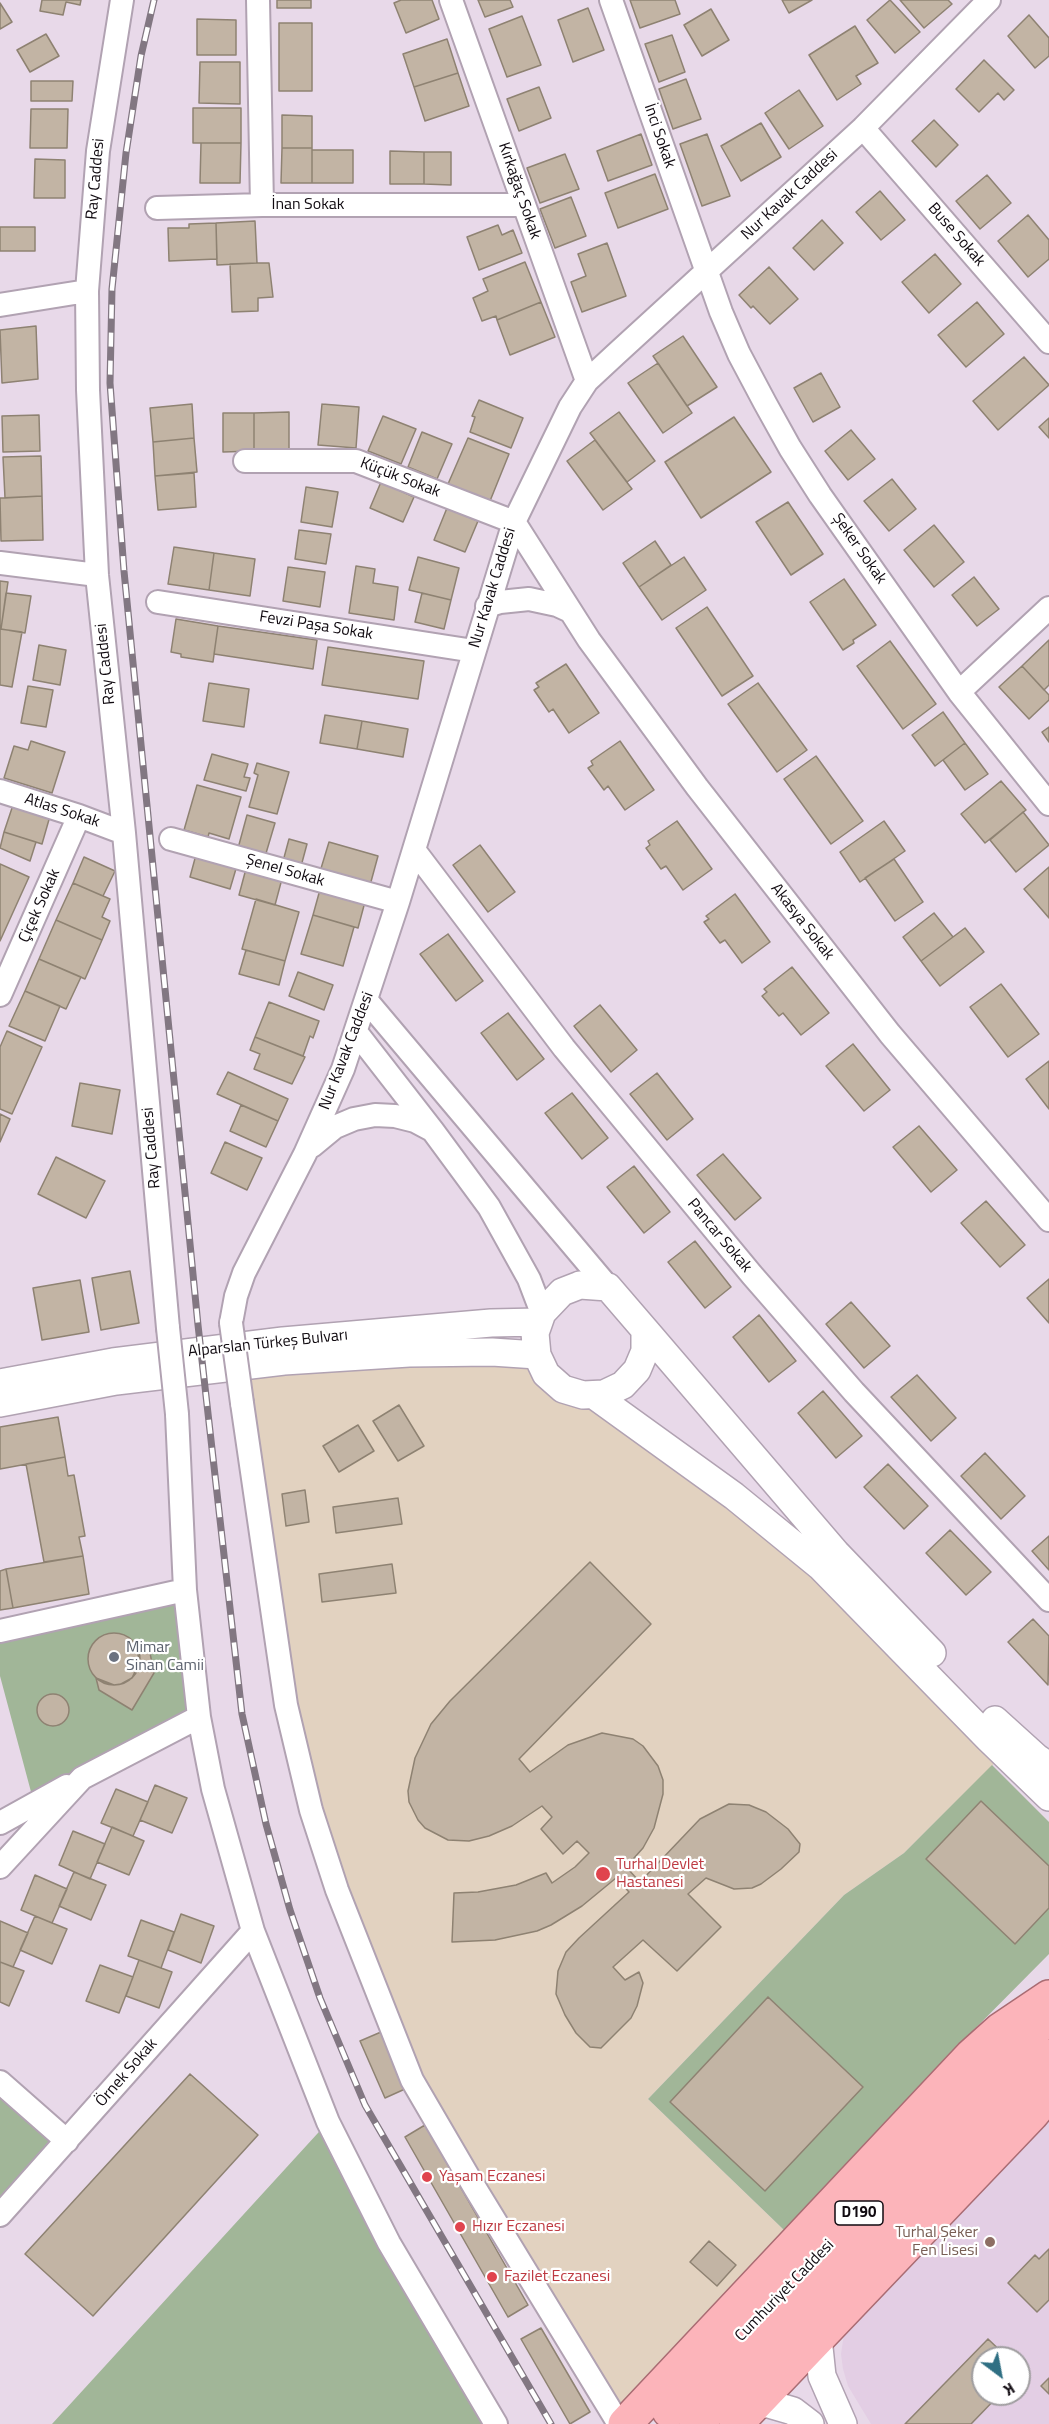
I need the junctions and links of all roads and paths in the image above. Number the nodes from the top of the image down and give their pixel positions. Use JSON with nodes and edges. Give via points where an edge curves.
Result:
{"nodes":[{"id":1,"x":122,"y":0,"type":"edge"},
{"id":2,"x":258,"y":0,"type":"edge"},
{"id":3,"x":451,"y":0,"type":"edge"},
{"id":4,"x":611,"y":0,"type":"edge"},
{"id":5,"x":989,"y":0,"type":"edge"},
{"id":6,"x":862,"y":128,"type":"junction"},
{"id":7,"x":261,"y":205,"type":"junction"},
{"id":8,"x":524,"y":205,"type":"junction"},
{"id":9,"x":157,"y":208,"type":"dead end"},
{"id":10,"x":707,"y":271,"type":"junction"},
{"id":11,"x":87,"y":291,"type":"junction"},
{"id":12,"x":0,"y":305,"type":"edge"},
{"id":13,"x":1049,"y":342,"type":"edge"},
{"id":14,"x":587,"y":381,"type":"junction"},
{"id":15,"x":245,"y":461,"type":"dead end"},
{"id":16,"x":514,"y":522,"type":"junction"},
{"id":17,"x":0,"y":563,"type":"edge"},
{"id":18,"x":97,"y":575,"type":"junction"},
{"id":19,"x":158,"y":602,"type":"dead end"},
{"id":20,"x":487,"y":606,"type":"junction"},
{"id":21,"x":1049,"y":608,"type":"edge"},
{"id":22,"x":570,"y":611,"type":"junction"},
{"id":23,"x":474,"y":651,"type":"junction"},
{"id":24,"x":959,"y":692,"type":"junction"},
{"id":25,"x":0,"y":791,"type":"edge"},
{"id":26,"x":1049,"y":804,"type":"edge"},
{"id":27,"x":79,"y":816,"type":"junction"},
{"id":28,"x":124,"y":833,"type":"junction"},
{"id":29,"x":171,"y":839,"type":"dead end"},
{"id":30,"x":414,"y":850,"type":"junction"},
{"id":31,"x":398,"y":903,"type":"junction"},
{"id":32,"x":7,"y":962,"type":"edge"},
{"id":33,"x":0,"y":995,"type":"edge"},
{"id":34,"x":367,"y":1001,"type":"junction"},
{"id":35,"x":356,"y":1032,"type":"junction"},
{"id":36,"x":434,"y":1131,"type":"junction"},
{"id":37,"x":305,"y":1154,"type":"junction"},
{"id":38,"x":1049,"y":1220,"type":"edge"},
{"id":39,"x":609,"y":1287,"type":"junction"},
{"id":40,"x":540,"y":1317,"type":"junction"},
{"id":41,"x":645,"y":1330,"type":"junction"},
{"id":42,"x":537,"y":1355,"type":"junction"},
{"id":43,"x":236,"y":1367,"type":"junction"},
{"id":44,"x":0,"y":1383,"type":"edge"},
{"id":45,"x":594,"y":1395,"type":"junction"},
{"id":46,"x":0,"y":1403,"type":"edge"},
{"id":47,"x":185,"y":1590,"type":"junction"},
{"id":48,"x":1049,"y":1600,"type":"edge"},
{"id":49,"x":0,"y":1630,"type":"edge"},
{"id":50,"x":199,"y":1718,"type":"junction"},
{"id":51,"x":1049,"y":1766,"type":"edge"},
{"id":52,"x":82,"y":1778,"type":"junction"},
{"id":53,"x":1049,"y":1797,"type":"edge"},
{"id":54,"x":0,"y":1823,"type":"edge"},
{"id":55,"x":0,"y":1867,"type":"edge"},
{"id":56,"x":253,"y":1931,"type":"junction"},
{"id":57,"x":1049,"y":1997,"type":"edge"},
{"id":58,"x":1049,"y":2015,"type":"edge"},
{"id":59,"x":1049,"y":2056,"type":"edge"},
{"id":60,"x":0,"y":2082,"type":"edge"},
{"id":61,"x":1049,"y":2094,"type":"edge"},
{"id":62,"x":67,"y":2141,"type":"junction"},
{"id":63,"x":0,"y":2215,"type":"edge"},
{"id":64,"x":818,"y":2338,"type":"junction"},
{"id":65,"x":746,"y":2414,"type":"edge"},
{"id":66,"x":683,"y":2418,"type":"edge"},
{"id":67,"x":496,"y":2424,"type":"edge"},
{"id":68,"x":619,"y":2424,"type":"edge"},
{"id":69,"x":625,"y":2424,"type":"edge"},
{"id":70,"x":810,"y":2424,"type":"edge"},
{"id":71,"x":843,"y":2424,"type":"edge"}],
"edges":[{"from":1,"to":11,"type":"street","name":"Ray Caddesi","via":[[98,151]]},
{"from":2,"to":7,"type":"street","name":"İnan Sokak"},
{"from":3,"to":8,"type":"street","name":"Kırkağaç Sokak"},
{"from":4,"to":10,"type":"street","name":"İnci Sokak"},
{"from":5,"to":6,"type":"street","name":"Nur Kavak Caddesi"},
{"from":6,"to":10,"type":"street","name":"Nur Kavak Caddesi"},
{"from":6,"to":13,"type":"street","name":"Buse Sokak"},
{"from":7,"to":8,"type":"street","name":"İnan Sokak"},
{"from":7,"to":9,"type":"street"},
{"from":8,"to":14,"type":"street","name":"Kırkağaç Sokak"},
{"from":10,"to":14,"type":"street","name":"Nur Kavak Caddesi"},
{"from":10,"to":24,"type":"street","name":"Şeker Sokak","via":[[739,354],[790,448]]},
{"from":11,"to":12,"type":"street"},
{"from":11,"to":18,"type":"street","name":"Ray Caddesi"},
{"from":14,"to":16,"type":"street","name":"Nur Kavak Caddesi","via":[[570,407]]},
{"from":15,"to":16,"type":"street","name":"Küçük Sokak","via":[[356,461]]},
{"from":16,"to":20,"type":"street","name":"Nur Kavak Caddesi"},
{"from":16,"to":22,"type":"street","name":"Akasya Sokak"},
{"from":17,"to":18,"type":"street"},
{"from":18,"to":28,"type":"street","name":"Ray Caddesi"},
{"from":19,"to":23,"type":"street","name":"Fevzi Paşa Sokak"},
{"from":20,"to":22,"type":"street","via":[[529,599],[557,604]]},
{"from":20,"to":23,"type":"street","name":"Nur Kavak Caddesi"},
{"from":21,"to":24,"type":"street"},
{"from":22,"to":38,"type":"street","name":"Akasya Sokak","via":[[697,786],[869,1007]]},
{"from":23,"to":30,"type":"street","name":"Nur Kavak Caddesi"},
{"from":24,"to":26,"type":"street","name":"Şeker Sokak"},
{"from":25,"to":27,"type":"street","name":"Atlas Sokak"},
{"from":27,"to":28,"type":"street","name":"Atlas Sokak"},
{"from":27,"to":32,"type":"street","name":"Çiçek Sokak"},
{"from":28,"to":47,"type":"street","name":"Ray Caddesi","bridge":true,"via":[[177,1414]]},
{"from":29,"to":31,"type":"street","name":"Şenel Sokak"},
{"from":30,"to":31,"type":"street","name":"Nur Kavak Caddesi"},
{"from":30,"to":48,"type":"street","name":"Pancar Sokak","via":[[564,1048],[752,1275],[854,1392]]},
{"from":31,"to":34,"type":"street","name":"Nur Kavak Caddesi"},
{"from":32,"to":33,"type":"street","name":"Çiçek Sokak"},
{"from":34,"to":35,"type":"street","name":"Nur Kavak Caddesi"},
{"from":34,"to":39,"type":"street"},
{"from":35,"to":36,"type":"street"},
{"from":35,"to":37,"type":"street","name":"Nur Kavak Caddesi"},
{"from":36,"to":37,"type":"street","via":[[415,1121],[375,1115],[335,1127]]},
{"from":36,"to":40,"type":"street","via":[[489,1207],[529,1279]]},
{"from":37,"to":43,"type":"street","name":"Nur Kavak Caddesi","bridge":true,"via":[[236,1296],[231,1323]]},
{"from":39,"to":40,"type":"street","via":[[571,1288],[554,1298]]},
{"from":39,"to":41,"type":"street"},
{"from":40,"to":42,"type":"street"},
{"from":40,"to":44,"type":"street","name":"Alparslan Türkeş Bulvarı","via":[[283,1341],[113,1362]]},
{"from":41,"to":45,"type":"street","via":[[642,1360],[631,1378],[614,1390]]},
{"from":41,"to":51,"type":"street","via":[[836,1553],[1000,1725]]},
{"from":42,"to":43,"type":"street","name":"Alparslan Türkeş Bulvarı","via":[[409,1353],[284,1360]]},
{"from":42,"to":45,"type":"street","via":[[546,1374],[563,1389]]},
{"from":43,"to":46,"type":"street","name":"Alparslan Türkeş Bulvarı","via":[[116,1381]]},
{"from":43,"to":68,"type":"street","name":"Nur Kavak Caddesi","bridge":true,"via":[[286,1705],[311,1810],[338,1890],[412,2080]]},
{"from":45,"to":53,"type":"street","via":[[734,1496],[821,1567]]},
{"from":47,"to":49,"type":"street"},
{"from":47,"to":50,"type":"street","name":"Ray Caddesi"},
{"from":50,"to":52,"type":"street"},
{"from":50,"to":56,"type":"street","name":"Ray Caddesi","via":[[218,1809]]},
{"from":52,"to":54,"type":"street"},
{"from":52,"to":55,"type":"street"},
{"from":56,"to":62,"type":"street","name":"Örnek Sokak"},
{"from":56,"to":67,"type":"street","name":"Ray Caddesi","via":[[333,2132],[389,2243]]},
{"from":57,"to":69,"type":"highway","via":[[1000,2030],[971,2056]]},
{"from":58,"to":66,"type":"highway","name":"Cumhuriyet Caddesi","number":"D190"},
{"from":59,"to":66,"type":"highway","name":"Cumhuriyet Caddesi","number":"D190"},
{"from":60,"to":62,"type":"street"},
{"from":61,"to":64,"type":"highway"},
{"from":62,"to":63,"type":"street","name":"Örnek Sokak"},
{"from":64,"to":65,"type":"highway"},
{"from":64,"to":71,"type":"street","via":[[822,2376]]},
{"from":65,"to":70,"type":"street","via":[[769,2404],[793,2411]]}]}
